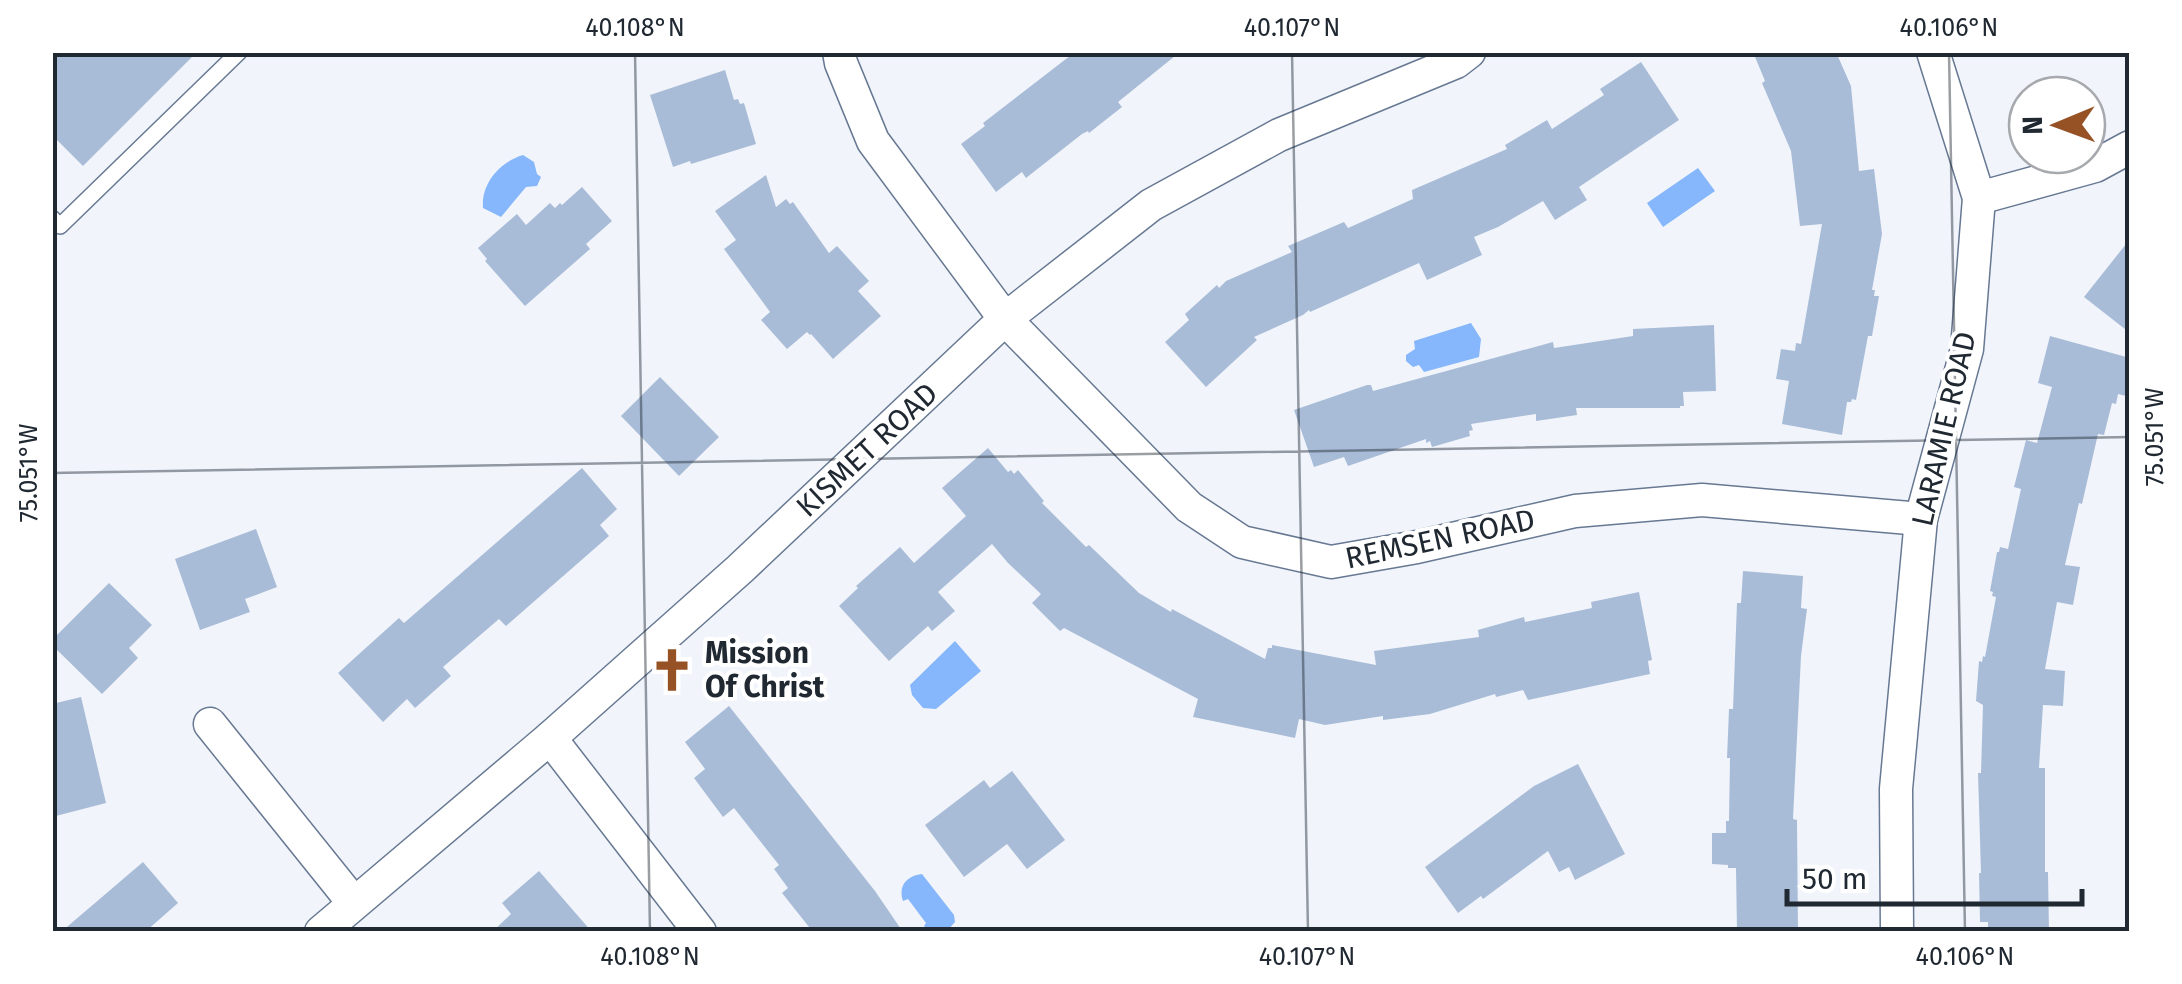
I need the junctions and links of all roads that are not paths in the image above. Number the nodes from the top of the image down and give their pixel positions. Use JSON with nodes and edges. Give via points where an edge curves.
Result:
{"nodes":[{"id":1,"x":239,"y":52,"type":"edge"},
{"id":2,"x":839,"y":52,"type":"edge"},
{"id":3,"x":1468,"y":52,"type":"edge"},
{"id":4,"x":1933,"y":52,"type":"edge"},
{"id":5,"x":2130,"y":147,"type":"edge"},
{"id":6,"x":1979,"y":198,"type":"junction"},
{"id":7,"x":52,"y":218,"type":"edge"},
{"id":8,"x":1005,"y":319,"type":"junction"},
{"id":9,"x":1921,"y":519,"type":"junction"},
{"id":10,"x":210,"y":724,"type":"dead end"},
{"id":11,"x":550,"y":738,"type":"junction"},
{"id":12,"x":353,"y":902,"type":"junction"},
{"id":13,"x":321,"y":932,"type":"edge"},
{"id":14,"x":700,"y":932,"type":"edge"},
{"id":15,"x":1897,"y":932,"type":"edge"}],
"edges":[{"from":1,"to":7,"type":"lane","via":[[60,226]]},
{"from":2,"to":8,"type":"street","name":"REMSEN ROAD","via":[[872,142]]},
{"from":3,"to":8,"type":"street","name":"KISMET ROAD","via":[[1279,136],[1151,205]]},
{"from":4,"to":6,"type":"street","name":"LARAMIE ROAD"},
{"from":5,"to":6,"type":"street","via":[[2094,166]]},
{"from":6,"to":9,"type":"street","name":"LARAMIE ROAD","via":[[1967,349]]},
{"from":8,"to":9,"type":"street","name":"REMSEN ROAD","via":[[1189,507],[1242,542],[1331,562],[1575,511],[1702,500]]},
{"from":8,"to":11,"type":"street","name":"KISMET ROAD"},
{"from":9,"to":15,"type":"street","name":"LARAMIE ROAD","via":[[1896,789]]},
{"from":10,"to":12,"type":"street"},
{"from":11,"to":12,"type":"street","name":"KISMET ROAD"},
{"from":11,"to":14,"type":"street"},
{"from":12,"to":13,"type":"street","name":"KISMET ROAD"}]}
